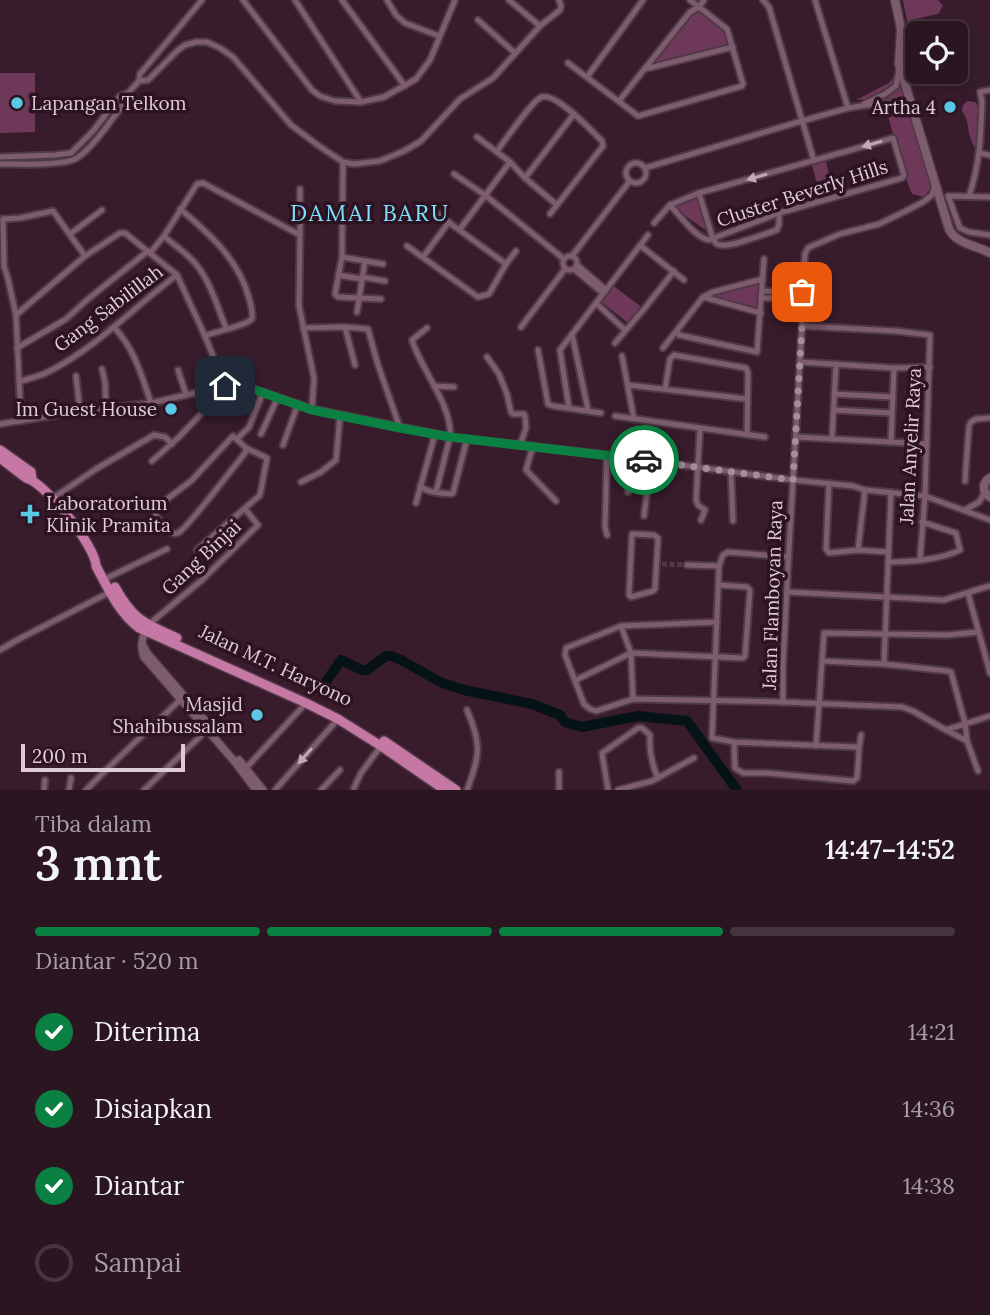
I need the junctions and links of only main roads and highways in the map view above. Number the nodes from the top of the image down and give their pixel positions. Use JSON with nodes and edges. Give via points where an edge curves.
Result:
{"nodes":[{"id":1,"x":895,"y":0,"type":"edge"},
{"id":2,"x":990,"y":253,"type":"edge"},
{"id":3,"x":0,"y":450,"type":"edge"},
{"id":4,"x":0,"y":458,"type":"edge"},
{"id":5,"x":990,"y":469,"type":"edge"},
{"id":6,"x":32,"y":479,"type":"junction"},
{"id":7,"x":988,"y":491,"type":"edge"},
{"id":8,"x":96,"y":561,"type":"junction"},
{"id":9,"x":146,"y":628,"type":"junction"},
{"id":10,"x":310,"y":703,"type":"junction"},
{"id":11,"x":444,"y":790,"type":"edge"},
{"id":12,"x":456,"y":790,"type":"edge"}],
"edges":[{"from":1,"to":2,"type":"main road","via":[[901,29],[899,64],[952,236]]},
{"from":3,"to":6,"type":"main road","name":"Jalan M.T. Haryono","via":[[31,472]]},
{"from":4,"to":6,"type":"main road","name":"Jalan M.T. Haryono"},
{"from":5,"to":7,"type":"main road"},
{"from":6,"to":8,"type":"main road","name":"Jalan M.T. Haryono","via":[[53,498]]},
{"from":8,"to":9,"type":"main road","name":"Jalan M.T. Haryono"},
{"from":8,"to":9,"type":"main road","name":"Jalan M.T. Haryono","via":[[124,615]]},
{"from":9,"to":10,"type":"main road","name":"Jalan M.T. Haryono"},
{"from":10,"to":11,"type":"main road","name":"Jalan M.T. Haryono"},
{"from":10,"to":12,"type":"main road","name":"Jalan M.T. Haryono","via":[[346,717]]}]}
